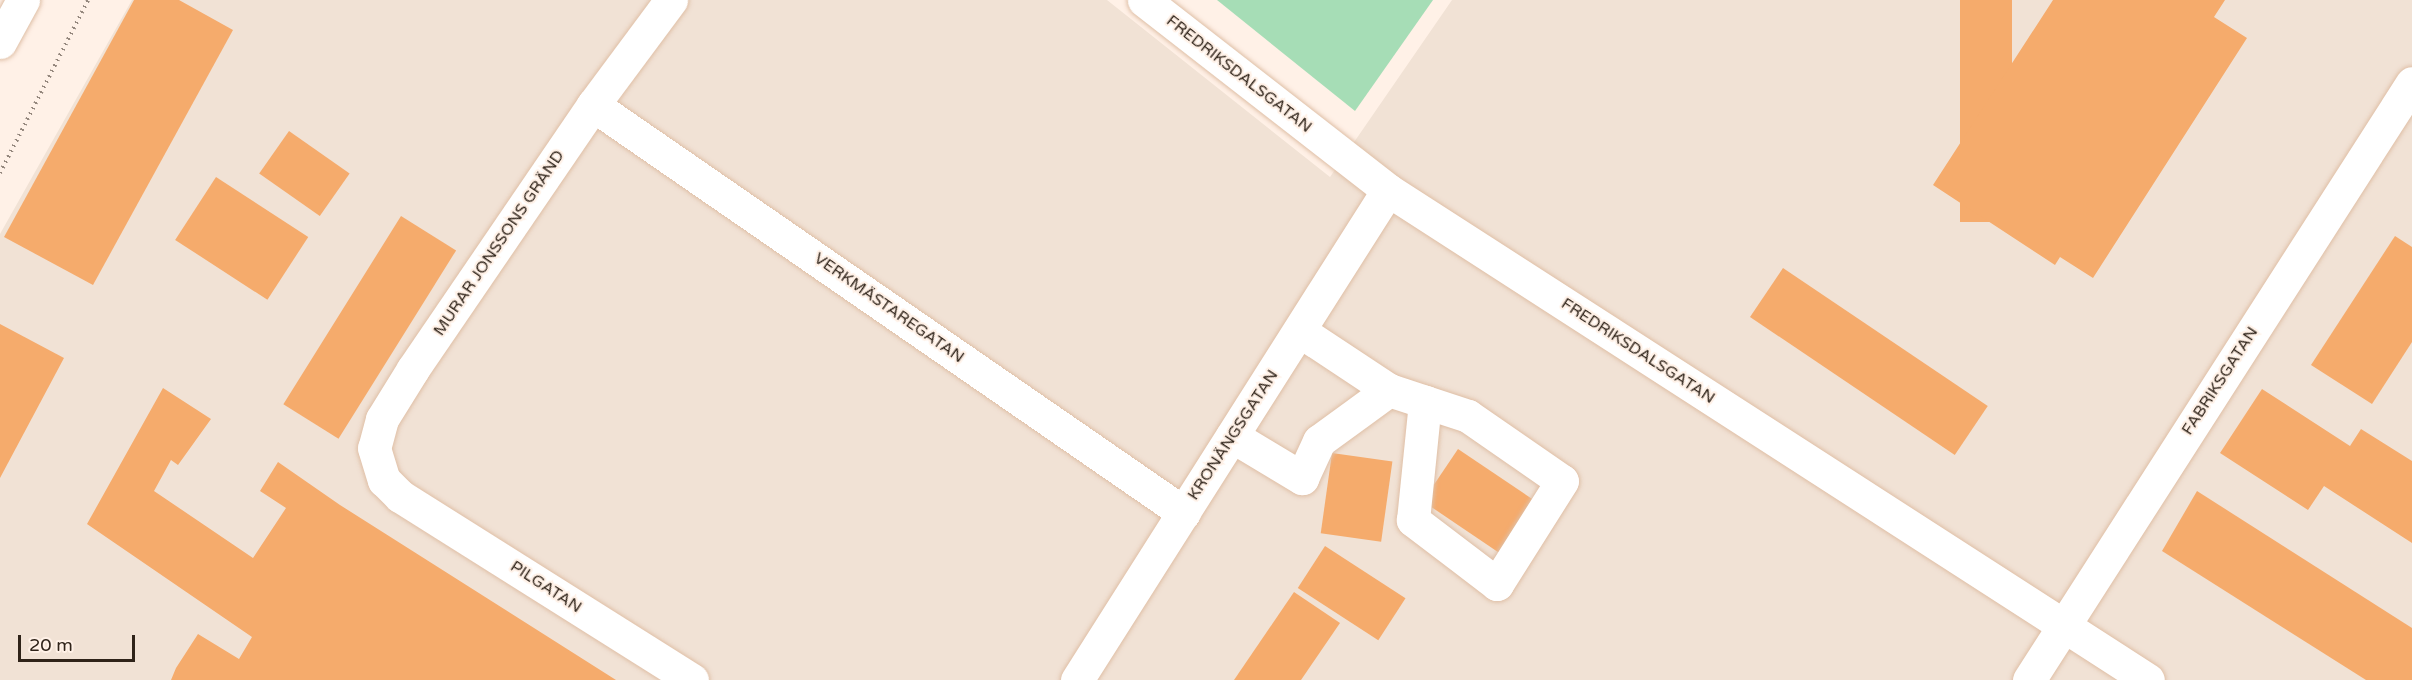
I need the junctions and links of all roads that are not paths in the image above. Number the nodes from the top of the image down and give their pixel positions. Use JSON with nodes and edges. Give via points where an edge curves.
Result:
{"nodes":[{"id":1,"x":22,"y":0,"type":"edge"},
{"id":2,"x":671,"y":0,"type":"edge"},
{"id":3,"x":1144,"y":0,"type":"edge"},
{"id":4,"x":0,"y":42,"type":"edge"},
{"id":5,"x":2412,"y":83,"type":"edge"},
{"id":6,"x":593,"y":105,"type":"junction"},
{"id":7,"x":1388,"y":190,"type":"junction"},
{"id":8,"x":1300,"y":331,"type":"junction"},
{"id":9,"x":1389,"y":390,"type":"junction"},
{"id":10,"x":1425,"y":402,"type":"junction"},
{"id":11,"x":1232,"y":436,"type":"junction"},
{"id":12,"x":400,"y":496,"type":"joint"},
{"id":13,"x":1184,"y":513,"type":"junction"},
{"id":14,"x":2063,"y":626,"type":"junction"},
{"id":15,"x":692,"y":680,"type":"edge"},
{"id":16,"x":1077,"y":680,"type":"edge"},
{"id":17,"x":2029,"y":680,"type":"edge"},
{"id":18,"x":2148,"y":680,"type":"edge"}],
"edges":[{"from":1,"to":4,"type":"street"},
{"from":2,"to":6,"type":"street","name":"MURAR JONSSONS GRÄND"},
{"from":3,"to":7,"type":"street","name":"FREDRIKSDALSGATAN"},
{"from":5,"to":14,"type":"street","name":"FABRIKSGATAN"},
{"from":6,"to":12,"type":"street","name":"MURAR JONSSONS GRÄND","via":[[382,419],[374,448],[384,480]]},
{"from":6,"to":13,"type":"street","name":"VERKMÄSTAREGATAN"},
{"from":7,"to":8,"type":"street","name":"KRONÄNGSGATAN"},
{"from":7,"to":14,"type":"street","name":"FREDRIKSDALSGATAN"},
{"from":8,"to":9,"type":"street"},
{"from":8,"to":11,"type":"street","name":"KRONÄNGSGATAN"},
{"from":9,"to":10,"type":"street"},
{"from":9,"to":11,"type":"street","via":[[1319,441],[1302,478]]},
{"from":10,"to":10,"type":"street","via":[[1468,416],[1562,481],[1497,584],[1413,520]]},
{"from":11,"to":13,"type":"street","name":"KRONÄNGSGATAN"},
{"from":12,"to":15,"type":"street","name":"PILGATAN"},
{"from":13,"to":16,"type":"street","name":"KRONÄNGSGATAN"},
{"from":14,"to":17,"type":"street","name":"FABRIKSGATAN"},
{"from":14,"to":18,"type":"street","name":"FREDRIKSDALSGATAN"}]}
